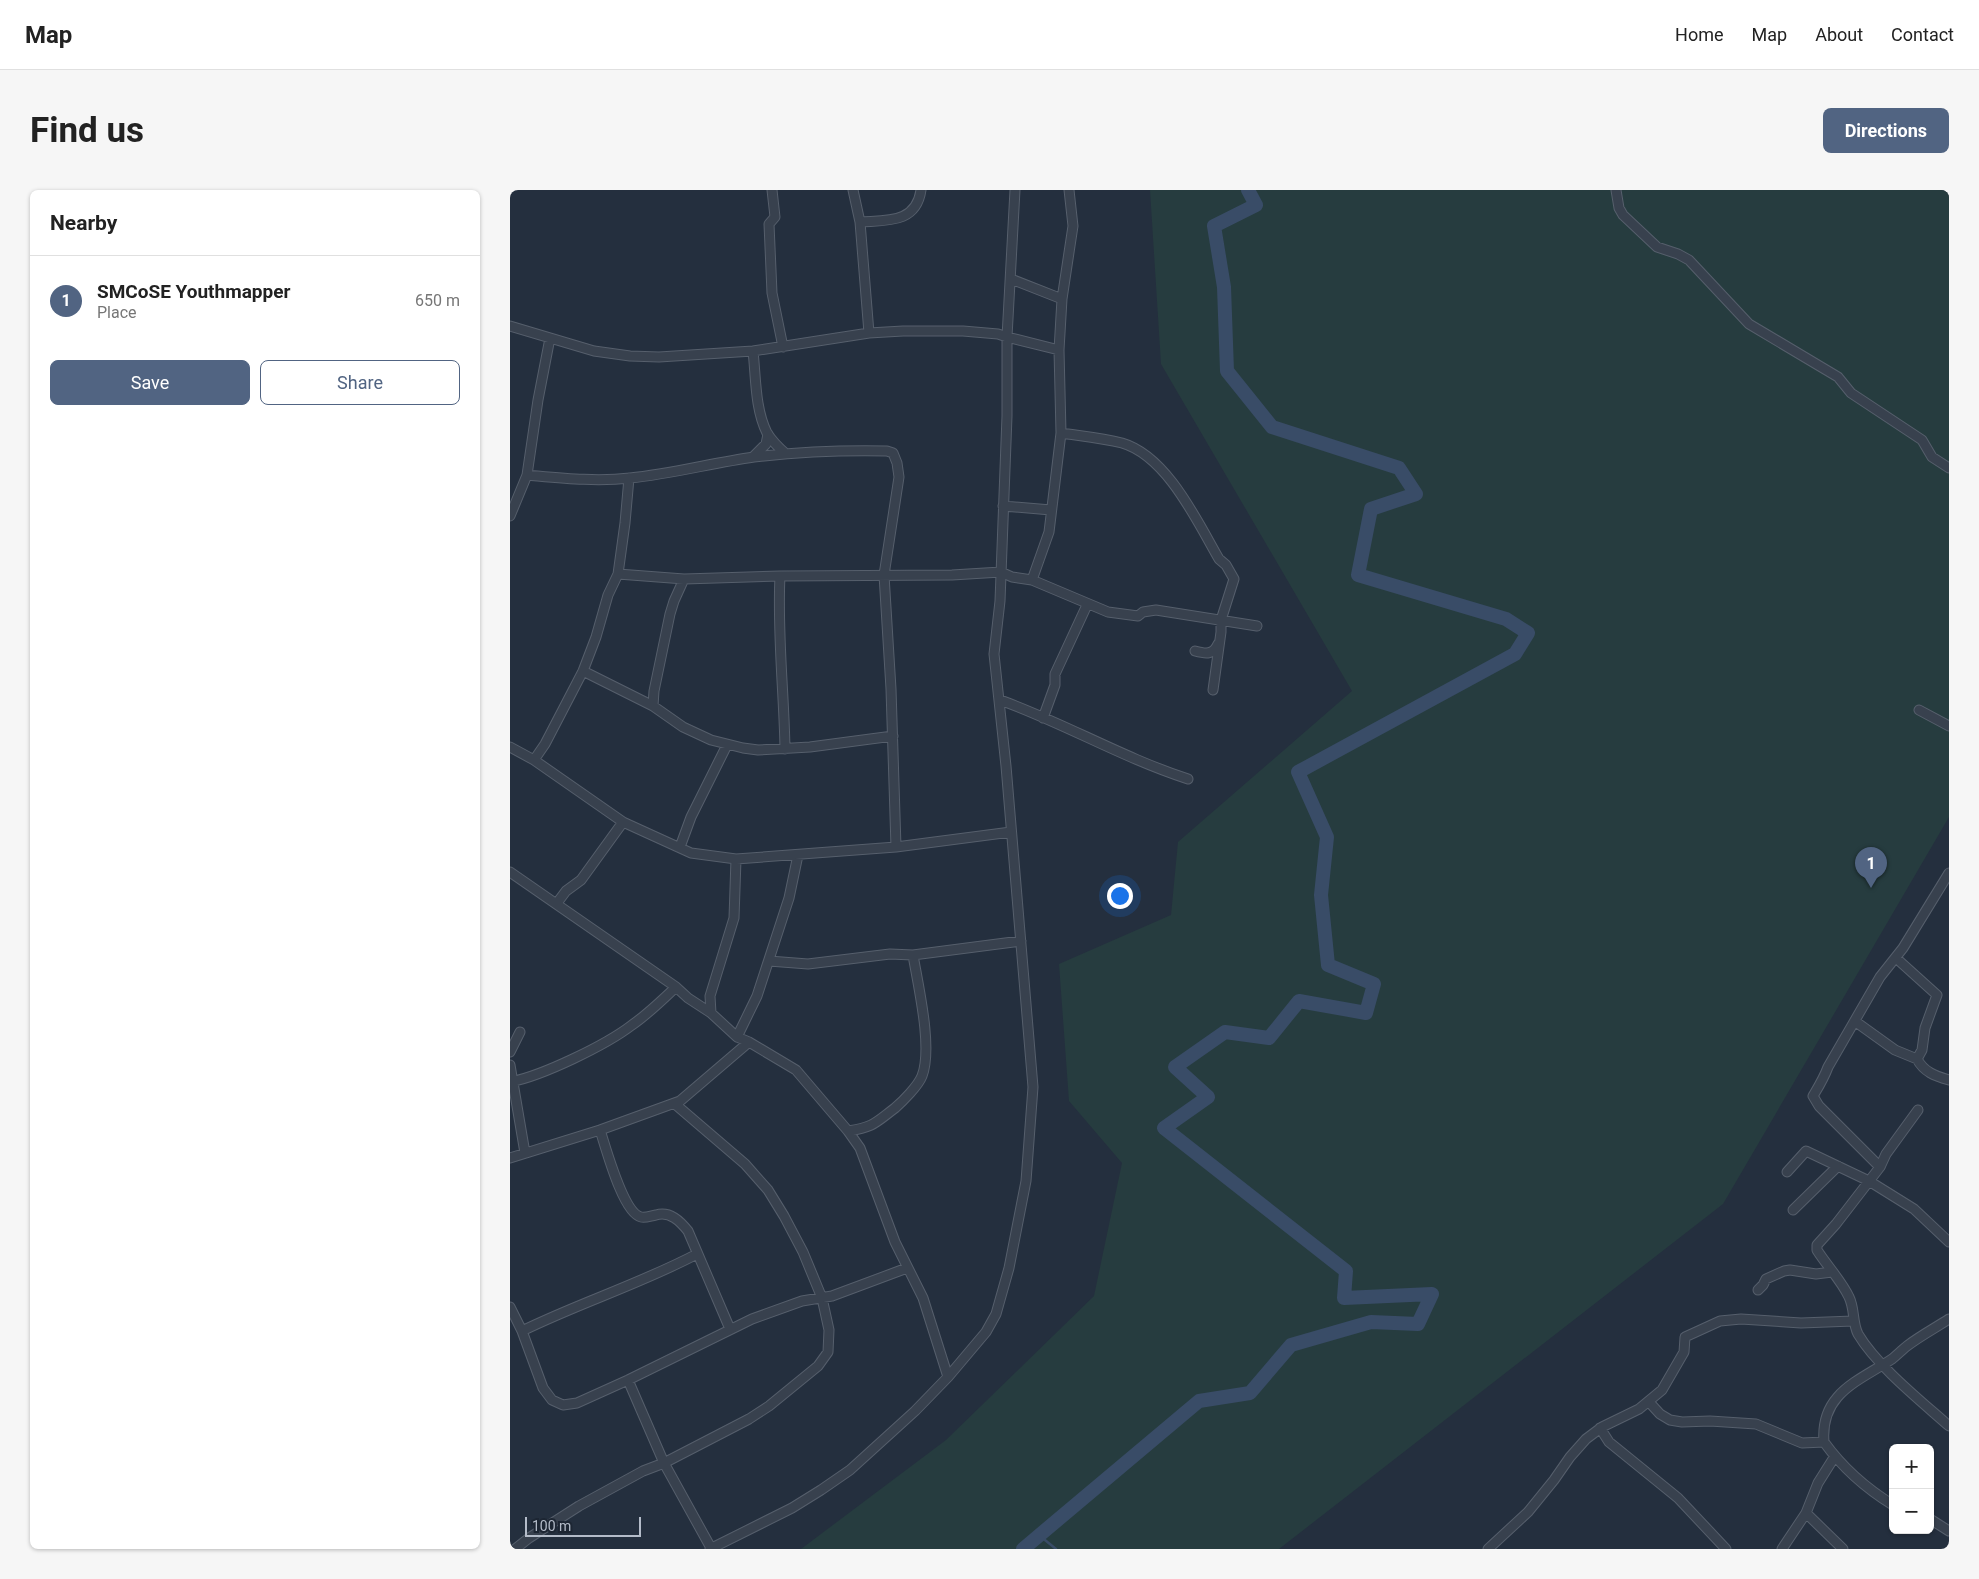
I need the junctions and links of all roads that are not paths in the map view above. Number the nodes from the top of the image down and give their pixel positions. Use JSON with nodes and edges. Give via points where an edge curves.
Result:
{"nodes":[{"id":1,"x":772,"y":190,"type":"edge"},
{"id":2,"x":853,"y":190,"type":"edge"},
{"id":3,"x":921,"y":190,"type":"edge"},
{"id":4,"x":1015,"y":190,"type":"edge"},
{"id":5,"x":1069,"y":190,"type":"edge"},
{"id":6,"x":1616,"y":190,"type":"edge"},
{"id":7,"x":860,"y":222,"type":"junction"},
{"id":8,"x":1011,"y":279,"type":"junction"},
{"id":9,"x":1062,"y":299,"type":"junction"},
{"id":10,"x":510,"y":326,"type":"edge"},
{"id":11,"x":868,"y":333,"type":"junction"},
{"id":12,"x":1007,"y":337,"type":"junction"},
{"id":13,"x":550,"y":338,"type":"junction"},
{"id":14,"x":783,"y":348,"type":"junction"},
{"id":15,"x":1059,"y":350,"type":"junction"},
{"id":16,"x":753,"y":352,"type":"junction"},
{"id":17,"x":1061,"y":433,"type":"junction"},
{"id":18,"x":768,"y":434,"type":"junction"},
{"id":19,"x":786,"y":454,"type":"junction"},
{"id":20,"x":753,"y":458,"type":"junction"},
{"id":21,"x":1949,"y":468,"type":"edge"},
{"id":22,"x":527,"y":475,"type":"junction"},
{"id":23,"x":629,"y":478,"type":"junction"},
{"id":24,"x":1003,"y":506,"type":"junction"},
{"id":25,"x":1051,"y":510,"type":"junction"},
{"id":26,"x":510,"y":516,"type":"edge"},
{"id":27,"x":1001,"y":572,"type":"junction"},
{"id":28,"x":618,"y":574,"type":"junction"},
{"id":29,"x":884,"y":575,"type":"junction"},
{"id":30,"x":780,"y":576,"type":"junction"},
{"id":31,"x":684,"y":579,"type":"junction"},
{"id":32,"x":1032,"y":580,"type":"junction"},
{"id":33,"x":1087,"y":605,"type":"junction"},
{"id":34,"x":1221,"y":620,"type":"junction"},
{"id":35,"x":1257,"y":626,"type":"dead end"},
{"id":36,"x":1218,"y":644,"type":"junction"},
{"id":37,"x":1195,"y":651,"type":"dead end"},
{"id":38,"x":583,"y":671,"type":"junction"},
{"id":39,"x":1213,"y":690,"type":"dead end"},
{"id":40,"x":1000,"y":700,"type":"junction"},
{"id":41,"x":653,"y":706,"type":"junction"},
{"id":42,"x":1920,"y":710,"type":"dead end"},
{"id":43,"x":1043,"y":718,"type":"junction"},
{"id":44,"x":1949,"y":726,"type":"edge"},
{"id":45,"x":892,"y":736,"type":"junction"},
{"id":46,"x":727,"y":745,"type":"junction"},
{"id":47,"x":510,"y":747,"type":"edge"},
{"id":48,"x":785,"y":748,"type":"junction"},
{"id":49,"x":534,"y":760,"type":"junction"},
{"id":50,"x":1188,"y":778,"type":"dead end"},
{"id":51,"x":623,"y":822,"type":"junction"},
{"id":52,"x":1011,"y":832,"type":"junction"},
{"id":53,"x":680,"y":847,"type":"junction"},
{"id":54,"x":896,"y":847,"type":"junction"},
{"id":55,"x":798,"y":855,"type":"junction"},
{"id":56,"x":736,"y":859,"type":"junction"},
{"id":57,"x":510,"y":872,"type":"edge"},
{"id":58,"x":1949,"y":873,"type":"edge"},
{"id":59,"x":556,"y":903,"type":"junction"},
{"id":60,"x":1021,"y":941,"type":"junction"},
{"id":61,"x":913,"y":955,"type":"junction"},
{"id":62,"x":1896,"y":958,"type":"junction"},
{"id":63,"x":769,"y":961,"type":"junction"},
{"id":64,"x":676,"y":987,"type":"junction"},
{"id":65,"x":711,"y":1013,"type":"junction"},
{"id":66,"x":1856,"y":1022,"type":"junction"},
{"id":67,"x":520,"y":1032,"type":"dead end"},
{"id":68,"x":737,"y":1037,"type":"junction"},
{"id":69,"x":749,"y":1042,"type":"junction"},
{"id":70,"x":510,"y":1052,"type":"edge"},
{"id":71,"x":1917,"y":1058,"type":"junction"},
{"id":72,"x":510,"y":1065,"type":"edge"},
{"id":73,"x":1949,"y":1080,"type":"edge"},
{"id":74,"x":511,"y":1082,"type":"edge"},
{"id":75,"x":675,"y":1104,"type":"junction"},
{"id":76,"x":1918,"y":1110,"type":"dead end"},
{"id":77,"x":600,"y":1130,"type":"junction"},
{"id":78,"x":848,"y":1130,"type":"junction"},
{"id":79,"x":525,"y":1153,"type":"junction"},
{"id":80,"x":510,"y":1158,"type":"edge"},
{"id":81,"x":1838,"y":1166,"type":"junction"},
{"id":82,"x":1880,"y":1166,"type":"junction"},
{"id":83,"x":1787,"y":1172,"type":"dead end"},
{"id":84,"x":1869,"y":1181,"type":"junction"},
{"id":85,"x":1793,"y":1210,"type":"dead end"},
{"id":86,"x":1949,"y":1242,"type":"edge"},
{"id":87,"x":697,"y":1254,"type":"junction"},
{"id":88,"x":907,"y":1268,"type":"junction"},
{"id":89,"x":1832,"y":1272,"type":"junction"},
{"id":90,"x":1758,"y":1290,"type":"dead end"},
{"id":91,"x":822,"y":1298,"type":"junction"},
{"id":92,"x":510,"y":1309,"type":"edge"},
{"id":93,"x":1949,"y":1319,"type":"edge"},
{"id":94,"x":1853,"y":1321,"type":"junction"},
{"id":95,"x":730,"y":1329,"type":"junction"},
{"id":96,"x":522,"y":1331,"type":"junction"},
{"id":97,"x":1883,"y":1364,"type":"junction"},
{"id":98,"x":948,"y":1377,"type":"junction"},
{"id":99,"x":628,"y":1380,"type":"junction"},
{"id":100,"x":1648,"y":1402,"type":"junction"},
{"id":101,"x":1949,"y":1426,"type":"edge"},
{"id":102,"x":1600,"y":1428,"type":"junction"},
{"id":103,"x":1824,"y":1442,"type":"junction"},
{"id":104,"x":1835,"y":1456,"type":"junction"},
{"id":105,"x":664,"y":1463,"type":"junction"},
{"id":106,"x":1889,"y":1503,"type":"edge"},
{"id":107,"x":1806,"y":1513,"type":"junction"},
{"id":108,"x":1934,"y":1522,"type":"edge"},
{"id":109,"x":1949,"y":1531,"type":"edge"},
{"id":110,"x":1492,"y":1547,"type":"edge"},
{"id":111,"x":514,"y":1549,"type":"edge"},
{"id":112,"x":711,"y":1549,"type":"edge"},
{"id":113,"x":1726,"y":1549,"type":"edge"},
{"id":114,"x":1782,"y":1549,"type":"edge"},
{"id":115,"x":1843,"y":1549,"type":"edge"}],
"edges":[{"from":1,"to":14,"type":"street","via":[[775,217],[768,224],[772,292]]},
{"from":2,"to":7,"type":"street"},
{"from":3,"to":7,"type":"street","via":[[916,205],[905,216]]},
{"from":4,"to":8,"type":"street"},
{"from":5,"to":9,"type":"street","via":[[1073,226]]},
{"from":6,"to":21,"type":"street","via":[[1623,215],[1657,247],[1689,260],[1749,324],[1838,377],[1851,393],[1922,440],[1932,457]]},
{"from":7,"to":11,"type":"street"},
{"from":8,"to":9,"type":"street"},
{"from":8,"to":12,"type":"street"},
{"from":9,"to":15,"type":"street"},
{"from":10,"to":13,"type":"street"},
{"from":11,"to":12,"type":"street","via":[[963,331]]},
{"from":11,"to":14,"type":"street"},
{"from":12,"to":15,"type":"street"},
{"from":12,"to":24,"type":"street"},
{"from":13,"to":16,"type":"street","via":[[594,351],[630,356]]},
{"from":13,"to":22,"type":"street"},
{"from":14,"to":16,"type":"street"},
{"from":15,"to":17,"type":"street"},
{"from":16,"to":18,"type":"street","via":[[761,417]]},
{"from":17,"to":25,"type":"street"},
{"from":17,"to":34,"type":"street","via":[[1123,444],[1148,458],[1174,483],[1219,559],[1234,578]]},
{"from":18,"to":19,"type":"street"},
{"from":18,"to":20,"type":"street","via":[[766,444]]},
{"from":19,"to":20,"type":"street"},
{"from":19,"to":29,"type":"street","via":[[845,450],[893,453],[899,477]]},
{"from":20,"to":23,"type":"street"},
{"from":22,"to":23,"type":"street"},
{"from":22,"to":26,"type":"street"},
{"from":23,"to":28,"type":"street"},
{"from":24,"to":25,"type":"street"},
{"from":24,"to":27,"type":"street"},
{"from":25,"to":32,"type":"street","via":[[1049,532]]},
{"from":27,"to":29,"type":"street"},
{"from":27,"to":32,"type":"street"},
{"from":27,"to":40,"type":"street","via":[[1000,617],[994,654]]},
{"from":28,"to":31,"type":"street"},
{"from":28,"to":38,"type":"street"},
{"from":29,"to":30,"type":"street"},
{"from":29,"to":45,"type":"street"},
{"from":30,"to":31,"type":"street"},
{"from":30,"to":48,"type":"street"},
{"from":31,"to":41,"type":"street","via":[[670,614]]},
{"from":32,"to":33,"type":"street"},
{"from":33,"to":34,"type":"street","via":[[1138,616],[1156,610]]},
{"from":33,"to":43,"type":"street","via":[[1054,674],[1055,685]]},
{"from":34,"to":35,"type":"street"},
{"from":34,"to":36,"type":"street"},
{"from":36,"to":37,"type":"street","via":[[1208,654]]},
{"from":36,"to":39,"type":"street"},
{"from":38,"to":41,"type":"street"},
{"from":38,"to":49,"type":"street"},
{"from":40,"to":43,"type":"street"},
{"from":40,"to":52,"type":"street"},
{"from":41,"to":46,"type":"street","via":[[683,728]]},
{"from":42,"to":44,"type":"street"},
{"from":43,"to":50,"type":"street","via":[[1161,770]]},
{"from":45,"to":48,"type":"street","via":[[810,748]]},
{"from":45,"to":54,"type":"street"},
{"from":46,"to":48,"type":"street","via":[[758,750]]},
{"from":46,"to":53,"type":"street","via":[[691,817]]},
{"from":47,"to":49,"type":"street"},
{"from":49,"to":51,"type":"street"},
{"from":51,"to":53,"type":"street"},
{"from":51,"to":59,"type":"street","via":[[581,880]]},
{"from":52,"to":54,"type":"street"},
{"from":52,"to":60,"type":"street"},
{"from":53,"to":56,"type":"street","via":[[691,853]]},
{"from":54,"to":55,"type":"street"},
{"from":55,"to":56,"type":"street"},
{"from":55,"to":63,"type":"street","via":[[789,898]]},
{"from":56,"to":65,"type":"street","via":[[734,918],[710,996]]},
{"from":57,"to":59,"type":"street"},
{"from":58,"to":62,"type":"street"},
{"from":59,"to":64,"type":"street"},
{"from":60,"to":61,"type":"street"},
{"from":60,"to":98,"type":"street","via":[[1033,1087],[1026,1180],[1009,1268],[996,1314],[979,1342]]},
{"from":61,"to":63,"type":"street","via":[[890,954],[808,964]]},
{"from":61,"to":78,"type":"street","via":[[925,1030],[922,1078],[885,1117],[868,1128]]},
{"from":62,"to":66,"type":"street","via":[[1880,977]]},
{"from":62,"to":71,"type":"street","via":[[1937,994]]},
{"from":63,"to":68,"type":"street","via":[[757,996]]},
{"from":64,"to":65,"type":"street"},
{"from":64,"to":74,"type":"street","via":[[633,1025],[610,1039],[548,1069]]},
{"from":65,"to":68,"type":"street"},
{"from":66,"to":71,"type":"street","via":[[1895,1050]]},
{"from":66,"to":82,"type":"street","via":[[1813,1096],[1819,1106]]},
{"from":67,"to":70,"type":"street"},
{"from":68,"to":69,"type":"street"},
{"from":69,"to":75,"type":"street"},
{"from":69,"to":78,"type":"street","via":[[796,1070]]},
{"from":71,"to":73,"type":"street","via":[[1934,1075]]},
{"from":72,"to":74,"type":"street"},
{"from":74,"to":79,"type":"street"},
{"from":75,"to":77,"type":"street"},
{"from":75,"to":91,"type":"street","via":[[745,1164],[768,1190],[802,1252]]},
{"from":76,"to":82,"type":"street"},
{"from":77,"to":79,"type":"street"},
{"from":77,"to":87,"type":"street","via":[[615,1176],[632,1212],[647,1218],[671,1215],[688,1231]]},
{"from":78,"to":88,"type":"street","via":[[869,1169]]},
{"from":79,"to":80,"type":"street"},
{"from":81,"to":83,"type":"street","via":[[1806,1151]]},
{"from":81,"to":84,"type":"street"},
{"from":81,"to":85,"type":"street"},
{"from":82,"to":84,"type":"street"},
{"from":84,"to":86,"type":"street","via":[[1914,1209]]},
{"from":84,"to":89,"type":"street","via":[[1816,1245]]},
{"from":87,"to":95,"type":"street"},
{"from":87,"to":96,"type":"street"},
{"from":88,"to":91,"type":"street"},
{"from":88,"to":98,"type":"street","via":[[923,1298]]},
{"from":89,"to":90,"type":"street","via":[[1784,1271],[1766,1279]]},
{"from":89,"to":94,"type":"street","via":[[1850,1300]]},
{"from":91,"to":95,"type":"street","via":[[789,1305]]},
{"from":91,"to":105,"type":"street","via":[[830,1330],[828,1352],[818,1366],[769,1406]]},
{"from":92,"to":96,"type":"street"},
{"from":93,"to":97,"type":"street"},
{"from":94,"to":97,"type":"street","via":[[1863,1340]]},
{"from":94,"to":100,"type":"street","via":[[1720,1321],[1685,1337],[1684,1352],[1675,1370],[1662,1390]]},
{"from":95,"to":99,"type":"street"},
{"from":96,"to":99,"type":"street","via":[[543,1388],[552,1400],[563,1405],[577,1403]]},
{"from":97,"to":101,"type":"street"},
{"from":97,"to":103,"type":"street","via":[[1839,1394],[1825,1417]]},
{"from":98,"to":112,"type":"street","via":[[916,1411],[850,1470],[792,1508]]},
{"from":99,"to":105,"type":"street"},
{"from":100,"to":102,"type":"street"},
{"from":100,"to":103,"type":"street","via":[[1670,1420],[1756,1424],[1802,1443]]},
{"from":102,"to":110,"type":"street","via":[[1570,1457],[1528,1512]]},
{"from":102,"to":113,"type":"street","via":[[1609,1442],[1678,1498]]},
{"from":103,"to":104,"type":"street"},
{"from":104,"to":106,"type":"street","via":[[1873,1493]]},
{"from":104,"to":107,"type":"street","via":[[1818,1483]]},
{"from":105,"to":111,"type":"street","via":[[579,1506]]},
{"from":105,"to":112,"type":"street"},
{"from":107,"to":114,"type":"street"},
{"from":107,"to":115,"type":"street"},
{"from":108,"to":109,"type":"street"}]}
